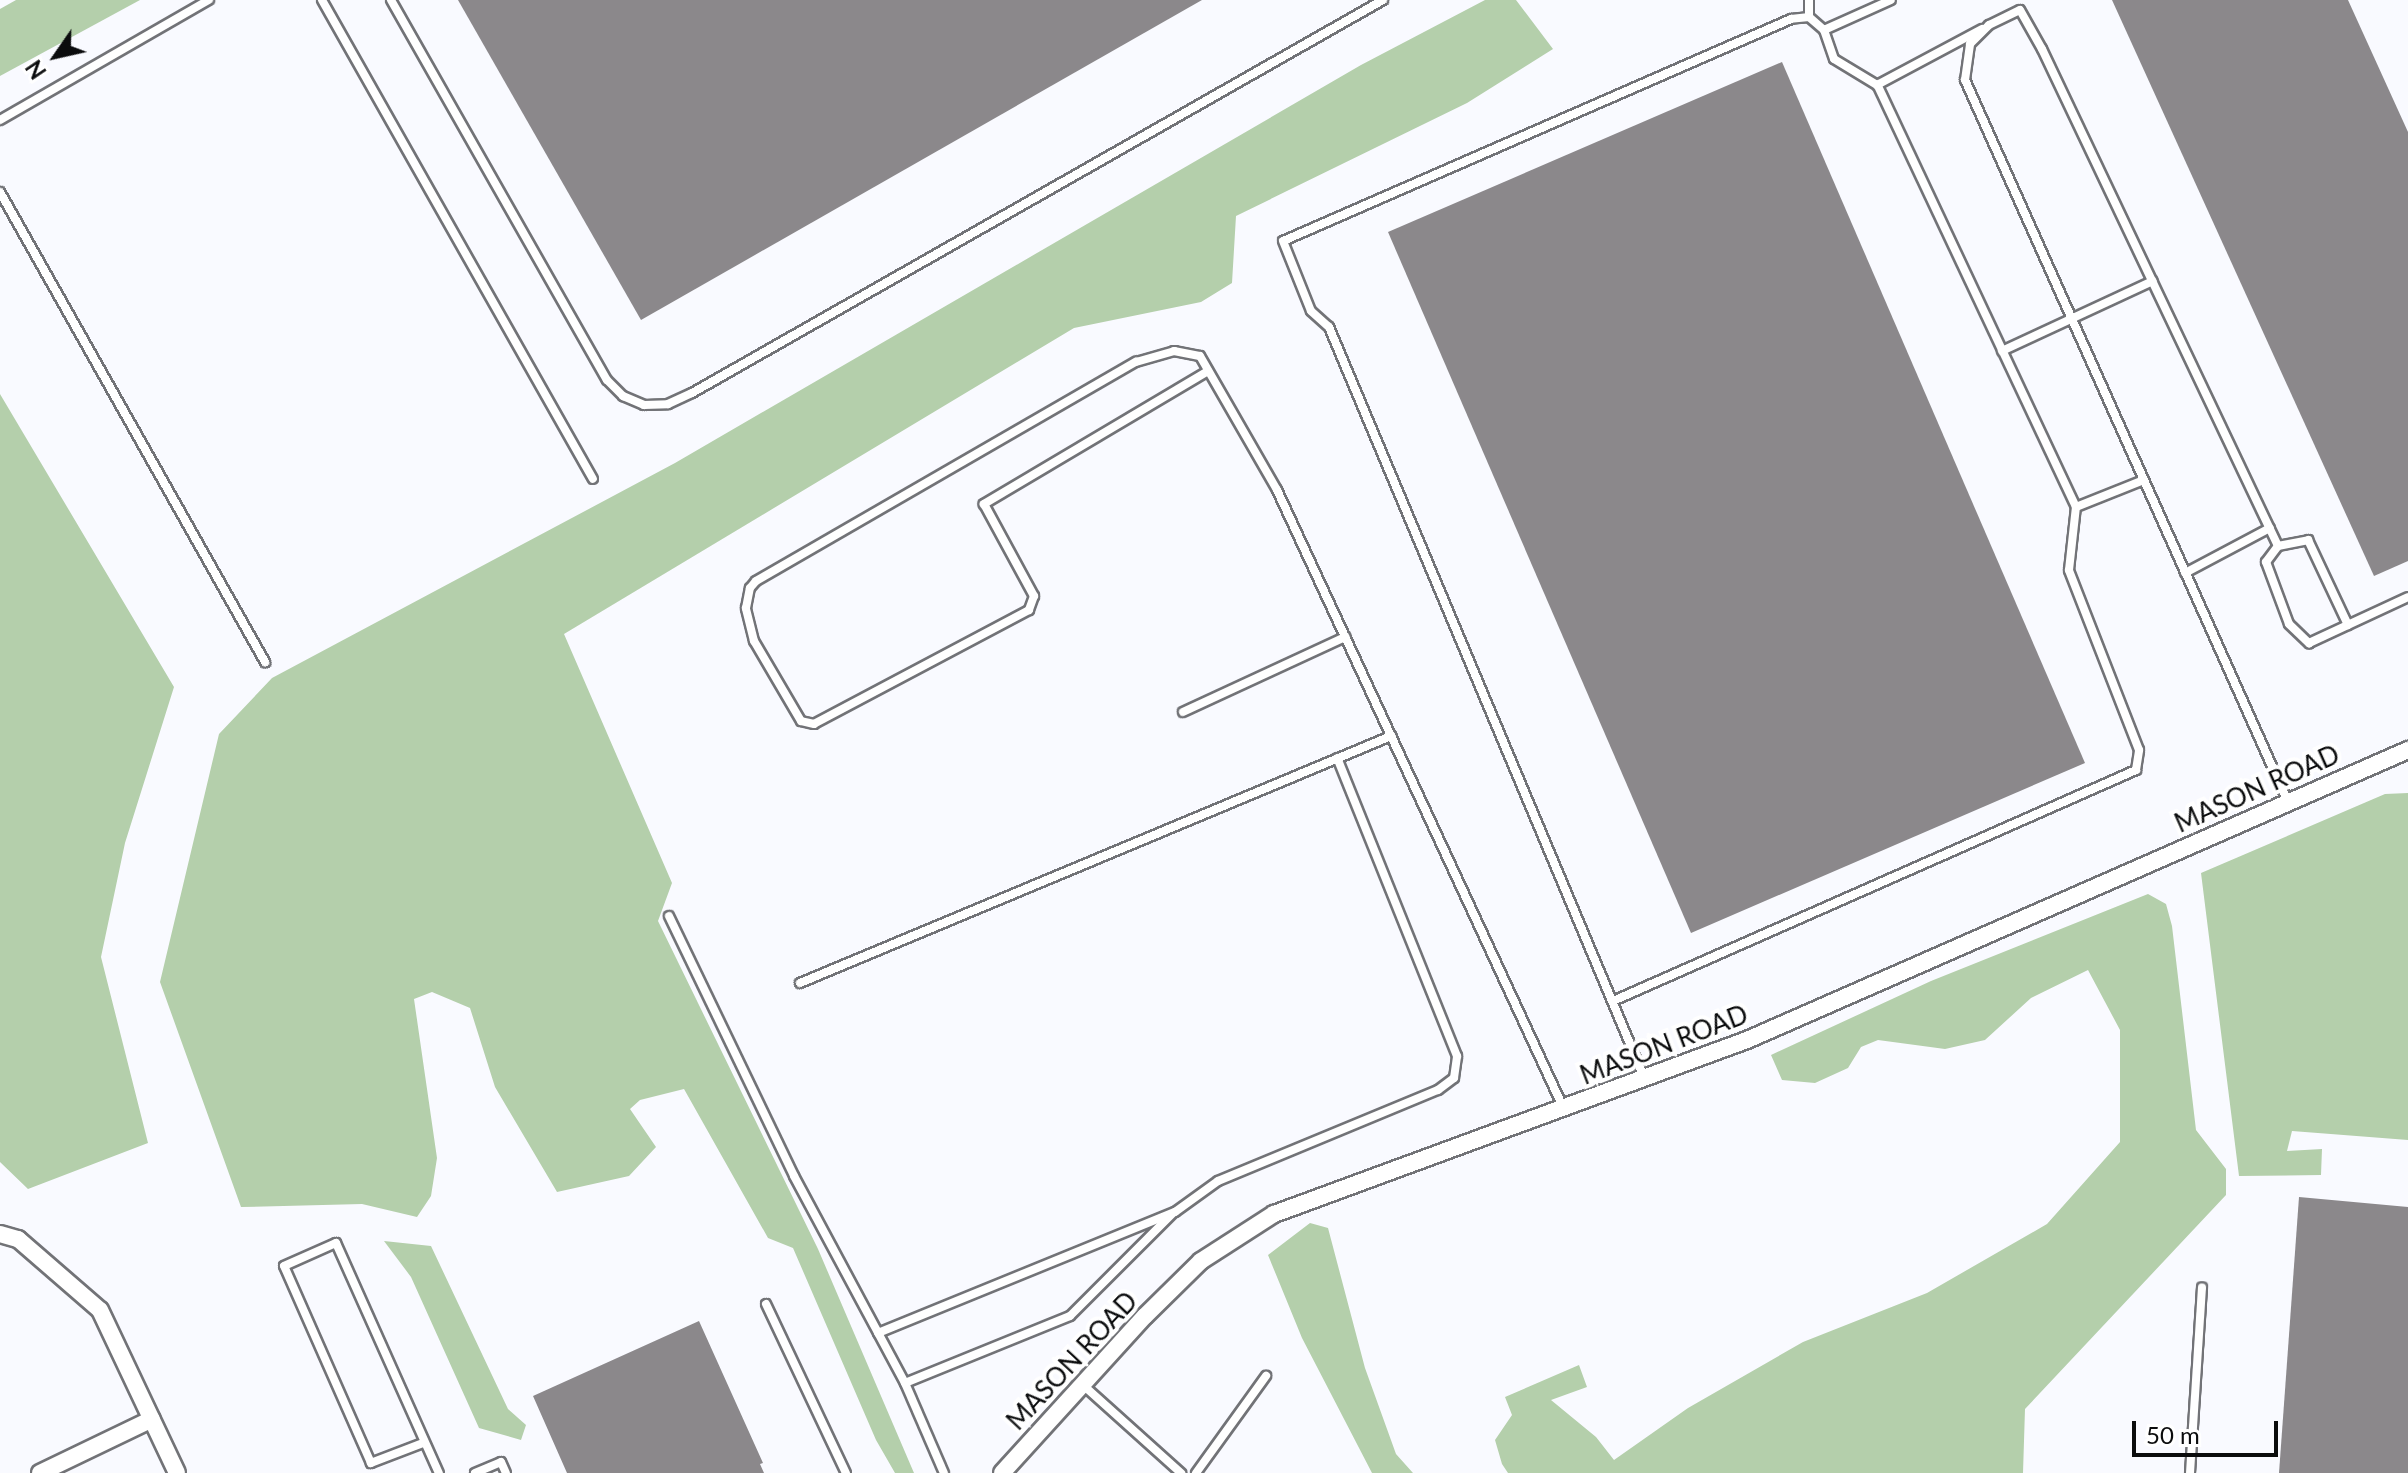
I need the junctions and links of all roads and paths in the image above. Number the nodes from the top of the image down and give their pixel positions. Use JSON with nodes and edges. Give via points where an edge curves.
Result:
{"nodes":[{"id":1,"x":209,"y":0,"type":"edge"},
{"id":2,"x":322,"y":0,"type":"edge"},
{"id":3,"x":391,"y":0,"type":"edge"},
{"id":4,"x":1383,"y":0,"type":"edge"},
{"id":5,"x":1809,"y":0,"type":"edge"},
{"id":6,"x":1891,"y":0,"type":"edge"},
{"id":7,"x":2025,"y":0,"type":"edge"},
{"id":8,"x":2020,"y":10,"type":"junction"},
{"id":9,"x":1809,"y":17,"type":"junction"},
{"id":10,"x":1989,"y":25,"type":"junction"},
{"id":11,"x":1824,"y":30,"type":"junction"},
{"id":12,"x":1877,"y":85,"type":"junction"},
{"id":13,"x":0,"y":120,"type":"edge"},
{"id":14,"x":0,"y":192,"type":"edge"},
{"id":15,"x":2153,"y":281,"type":"junction"},
{"id":16,"x":2071,"y":318,"type":"junction"},
{"id":17,"x":2002,"y":351,"type":"junction"},
{"id":18,"x":1208,"y":371,"type":"junction"},
{"id":19,"x":593,"y":479,"type":"dead end"},
{"id":20,"x":2144,"y":480,"type":"junction"},
{"id":21,"x":2076,"y":507,"type":"junction"},
{"id":22,"x":2270,"y":528,"type":"junction"},
{"id":23,"x":2278,"y":546,"type":"junction"},
{"id":24,"x":2185,"y":573,"type":"junction"},
{"id":25,"x":2408,"y":597,"type":"edge"},
{"id":26,"x":2348,"y":625,"type":"junction"},
{"id":27,"x":1345,"y":637,"type":"junction"},
{"id":28,"x":265,"y":662,"type":"dead end"},
{"id":29,"x":1183,"y":712,"type":"dead end"},
{"id":30,"x":1391,"y":736,"type":"junction"},
{"id":31,"x":2408,"y":750,"type":"edge"},
{"id":32,"x":1337,"y":758,"type":"junction"},
{"id":33,"x":2288,"y":802,"type":"junction"},
{"id":34,"x":669,"y":916,"type":"dead end"},
{"id":35,"x":800,"y":983,"type":"dead end"},
{"id":36,"x":1613,"y":1001,"type":"junction"},
{"id":37,"x":1644,"y":1078,"type":"junction"},
{"id":38,"x":1563,"y":1108,"type":"junction"},
{"id":39,"x":1175,"y":1212,"type":"junction"},
{"id":40,"x":0,"y":1234,"type":"edge"},
{"id":41,"x":2202,"y":1287,"type":"dead end"},
{"id":42,"x":766,"y":1304,"type":"dead end"},
{"id":43,"x":878,"y":1333,"type":"junction"},
{"id":44,"x":1266,"y":1376,"type":"dead end"},
{"id":45,"x":905,"y":1383,"type":"junction"},
{"id":46,"x":1083,"y":1384,"type":"junction"},
{"id":47,"x":152,"y":1419,"type":"junction"},
{"id":48,"x":423,"y":1443,"type":"junction"},
{"id":49,"x":40,"y":1473,"type":"edge"},
{"id":50,"x":177,"y":1473,"type":"edge"},
{"id":51,"x":439,"y":1473,"type":"edge"},
{"id":52,"x":475,"y":1473,"type":"edge"},
{"id":53,"x":506,"y":1473,"type":"edge"},
{"id":54,"x":846,"y":1473,"type":"edge"},
{"id":55,"x":944,"y":1473,"type":"edge"},
{"id":56,"x":1002,"y":1473,"type":"edge"},
{"id":57,"x":1181,"y":1473,"type":"edge"},
{"id":58,"x":1196,"y":1473,"type":"edge"},
{"id":59,"x":2190,"y":1473,"type":"edge"}],
"edges":[{"from":1,"to":13,"type":"lane"},
{"from":2,"to":19,"type":"lane"},
{"from":3,"to":4,"type":"lane","via":[[607,380],[623,396],[644,405],[668,404],[692,393]]},
{"from":5,"to":9,"type":"lane"},
{"from":6,"to":11,"type":"lane"},
{"from":7,"to":8,"type":"lane"},
{"from":8,"to":10,"type":"lane"},
{"from":8,"to":15,"type":"lane"},
{"from":9,"to":11,"type":"lane"},
{"from":9,"to":36,"type":"lane","via":[[1791,19],[1283,241],[1311,311],[1329,327]]},
{"from":10,"to":12,"type":"lane"},
{"from":10,"to":16,"type":"lane","via":[[1970,44],[1965,80]]},
{"from":11,"to":12,"type":"lane","via":[[1834,59]]},
{"from":12,"to":17,"type":"lane"},
{"from":14,"to":28,"type":"lane"},
{"from":15,"to":16,"type":"lane"},
{"from":15,"to":22,"type":"lane"},
{"from":16,"to":17,"type":"lane"},
{"from":16,"to":20,"type":"lane"},
{"from":17,"to":21,"type":"lane"},
{"from":18,"to":18,"type":"lane","via":[[1200,356],[1174,351],[1136,362],[756,581],[747,595],[748,625],[801,721],[814,724],[1029,610],[1034,596],[984,504]]},
{"from":18,"to":27,"type":"lane","via":[[1277,490]]},
{"from":20,"to":21,"type":"lane"},
{"from":20,"to":24,"type":"lane"},
{"from":21,"to":36,"type":"lane","via":[[2069,570],[2139,750],[2136,770]]},
{"from":22,"to":23,"type":"lane"},
{"from":22,"to":24,"type":"lane"},
{"from":23,"to":26,"type":"lane","via":[[2308,540]]},
{"from":23,"to":26,"type":"lane","via":[[2266,562],[2289,624],[2309,643]]},
{"from":24,"to":33,"type":"lane"},
{"from":25,"to":26,"type":"lane"},
{"from":27,"to":29,"type":"lane"},
{"from":27,"to":30,"type":"lane"},
{"from":30,"to":32,"type":"lane"},
{"from":30,"to":38,"type":"lane"},
{"from":31,"to":33,"type":"street","name":"MASON ROAD"},
{"from":32,"to":35,"type":"lane"},
{"from":32,"to":39,"type":"lane","via":[[1457,1056],[1454,1078],[1438,1090],[1218,1181]]},
{"from":33,"to":37,"type":"street","name":"MASON ROAD","via":[[1747,1040]]},
{"from":34,"to":43,"type":"lane","via":[[794,1176]]},
{"from":36,"to":37,"type":"lane"},
{"from":37,"to":38,"type":"street","name":"MASON ROAD"},
{"from":38,"to":46,"type":"street","name":"MASON ROAD","via":[[1274,1214],[1201,1261]]},
{"from":39,"to":43,"type":"lane"},
{"from":39,"to":45,"type":"lane","via":[[1070,1316]]},
{"from":40,"to":47,"type":"street","via":[[18,1239],[100,1310]]},
{"from":41,"to":59,"type":"lane"},
{"from":42,"to":54,"type":"lane"},
{"from":43,"to":45,"type":"lane"},
{"from":44,"to":58,"type":"lane"},
{"from":45,"to":55,"type":"lane"},
{"from":46,"to":56,"type":"street","name":"MASON ROAD"},
{"from":46,"to":57,"type":"lane"},
{"from":47,"to":49,"type":"street"},
{"from":47,"to":50,"type":"street"},
{"from":48,"to":48,"type":"lane","via":[[336,1243],[284,1266],[371,1463]]},
{"from":48,"to":51,"type":"lane"},
{"from":52,"to":53,"type":"lane","via":[[501,1462]]}]}
